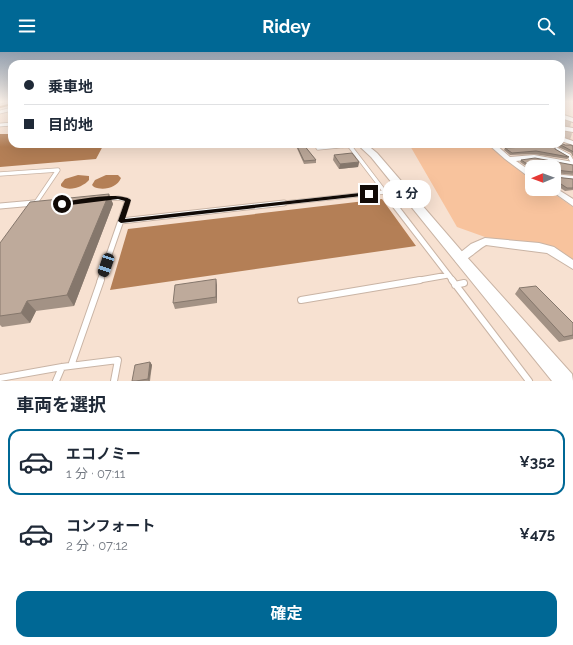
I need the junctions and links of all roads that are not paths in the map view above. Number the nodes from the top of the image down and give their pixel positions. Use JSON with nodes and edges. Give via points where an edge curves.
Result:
{"nodes":[{"id":1,"x":351,"y":148,"type":"edge"},
{"id":2,"x":366,"y":148,"type":"edge"},
{"id":3,"x":496,"y":148,"type":"edge"},
{"id":4,"x":556,"y":149,"type":"edge"},
{"id":5,"x":510,"y":159,"type":"junction"},
{"id":6,"x":573,"y":163,"type":"edge"},
{"id":7,"x":525,"y":170,"type":"edge"},
{"id":8,"x":0,"y":174,"type":"edge"},
{"id":9,"x":561,"y":177,"type":"edge"},
{"id":10,"x":573,"y":178,"type":"edge"},
{"id":11,"x":385,"y":192,"type":"junction"},
{"id":12,"x":561,"y":195,"type":"edge"},
{"id":13,"x":102,"y":199,"type":"edge"},
{"id":14,"x":573,"y":203,"type":"edge"},
{"id":15,"x":37,"y":205,"type":"junction"},
{"id":16,"x":0,"y":206,"type":"edge"},
{"id":17,"x":29,"y":213,"type":"edge"},
{"id":18,"x":121,"y":221,"type":"junction"},
{"id":19,"x":460,"y":259,"type":"junction"},
{"id":20,"x":573,"y":265,"type":"edge"},
{"id":21,"x":448,"y":275,"type":"junction"},
{"id":22,"x":464,"y":283,"type":"dead end"},
{"id":23,"x":455,"y":285,"type":"junction"},
{"id":24,"x":300,"y":300,"type":"dead end"},
{"id":25,"x":71,"y":366,"type":"junction"},
{"id":26,"x":62,"y":367,"type":"junction"},
{"id":27,"x":0,"y":378,"type":"edge"},
{"id":28,"x":56,"y":381,"type":"edge"},
{"id":29,"x":114,"y":381,"type":"edge"},
{"id":30,"x":529,"y":381,"type":"edge"},
{"id":31,"x":565,"y":381,"type":"edge"}],
"edges":[{"from":1,"to":11,"type":"lane"},
{"from":2,"to":19,"type":"street"},
{"from":3,"to":5,"type":"street"},
{"from":4,"to":6,"type":"lane","via":[[569,156]]},
{"from":5,"to":6,"type":"street","via":[[534,158]]},
{"from":5,"to":7,"type":"street"},
{"from":8,"to":15,"type":"lane","via":[[58,170]]},
{"from":9,"to":10,"type":"street"},
{"from":11,"to":18,"type":"lane"},
{"from":11,"to":21,"type":"lane"},
{"from":12,"to":14,"type":"street"},
{"from":13,"to":18,"type":"lane","via":[[128,200]]},
{"from":15,"to":16,"type":"lane"},
{"from":15,"to":17,"type":"lane"},
{"from":18,"to":25,"type":"lane"},
{"from":19,"to":20,"type":"street","via":[[485,241],[550,250]]},
{"from":19,"to":31,"type":"street"},
{"from":21,"to":23,"type":"lane"},
{"from":21,"to":24,"type":"lane"},
{"from":22,"to":23,"type":"lane"},
{"from":23,"to":30,"type":"lane"},
{"from":25,"to":26,"type":"lane"},
{"from":25,"to":29,"type":"lane","via":[[118,360]]},
{"from":26,"to":27,"type":"lane"},
{"from":26,"to":28,"type":"lane"}]}
